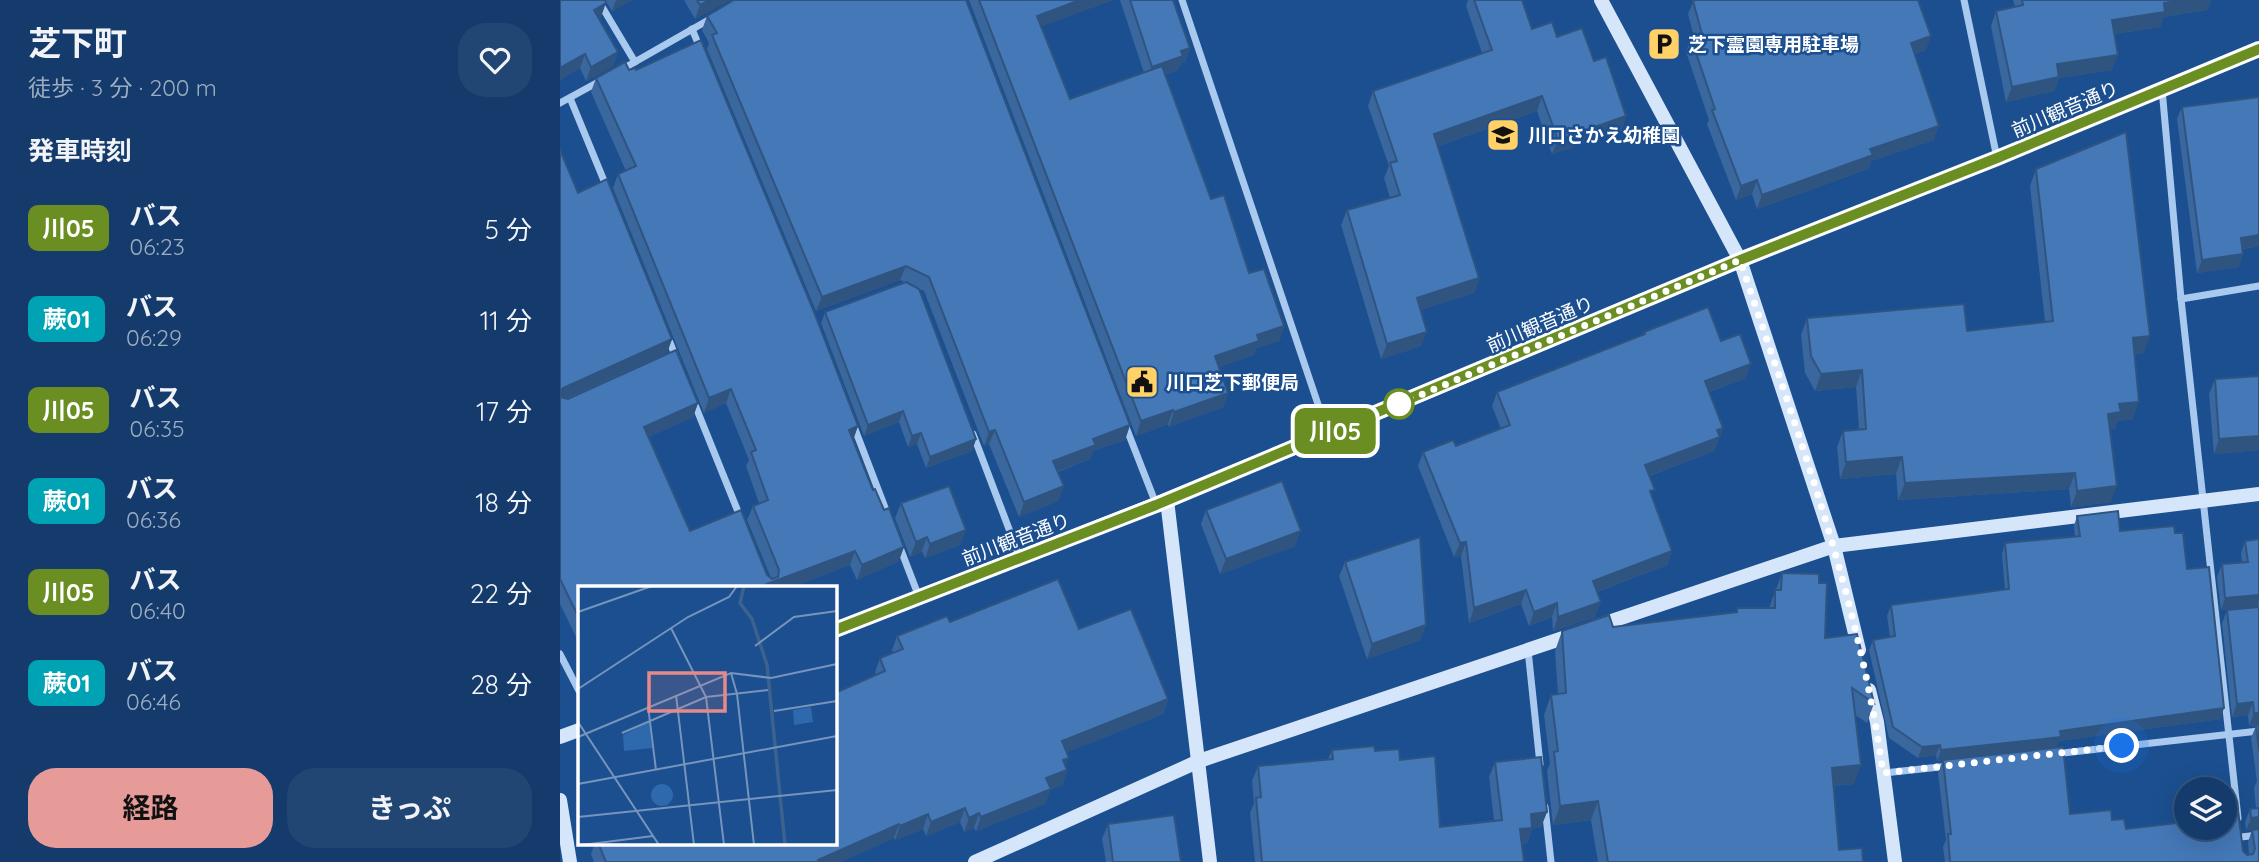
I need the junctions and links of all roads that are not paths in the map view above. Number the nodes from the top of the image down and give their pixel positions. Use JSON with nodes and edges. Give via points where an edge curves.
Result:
{"nodes":[{"id":1,"x":598,"y":0,"type":"edge"},
{"id":2,"x":1182,"y":0,"type":"edge"},
{"id":3,"x":1601,"y":0,"type":"edge"},
{"id":4,"x":1964,"y":0,"type":"edge"},
{"id":5,"x":722,"y":12,"type":"edge"},
{"id":6,"x":692,"y":29,"type":"junction"},
{"id":7,"x":2259,"y":49,"type":"edge"},
{"id":8,"x":702,"y":54,"type":"edge"},
{"id":9,"x":635,"y":62,"type":"junction"},
{"id":10,"x":2162,"y":88,"type":"junction"},
{"id":11,"x":570,"y":98,"type":"junction"},
{"id":12,"x":560,"y":103,"type":"edge"},
{"id":13,"x":1997,"y":158,"type":"junction"},
{"id":14,"x":612,"y":201,"type":"edge"},
{"id":15,"x":1740,"y":260,"type":"junction"},
{"id":16,"x":2259,"y":286,"type":"edge"},
{"id":17,"x":2181,"y":299,"type":"junction"},
{"id":18,"x":665,"y":330,"type":"edge"},
{"id":19,"x":675,"y":356,"type":"junction"},
{"id":20,"x":664,"y":361,"type":"edge"},
{"id":21,"x":680,"y":369,"type":"edge"},
{"id":22,"x":691,"y":395,"type":"edge"},
{"id":23,"x":1121,"y":414,"type":"edge"},
{"id":24,"x":851,"y":420,"type":"edge"},
{"id":25,"x":968,"y":421,"type":"edge"},
{"id":26,"x":1328,"y":434,"type":"junction"},
{"id":27,"x":2259,"y":494,"type":"edge"},
{"id":28,"x":2204,"y":501,"type":"junction"},
{"id":29,"x":1162,"y":502,"type":"junction"},
{"id":30,"x":890,"y":521,"type":"edge"},
{"id":31,"x":742,"y":523,"type":"edge"},
{"id":32,"x":895,"y":534,"type":"edge"},
{"id":33,"x":1834,"y":545,"type":"junction"},
{"id":34,"x":1020,"y":558,"type":"junction"},
{"id":35,"x":919,"y":597,"type":"junction"},
{"id":36,"x":2226,"y":616,"type":"edge"},
{"id":37,"x":2215,"y":617,"type":"junction"},
{"id":38,"x":836,"y":630,"type":"edge"},
{"id":39,"x":1528,"y":650,"type":"junction"},
{"id":40,"x":560,"y":654,"type":"edge"},
{"id":41,"x":578,"y":689,"type":"edge"},
{"id":42,"x":578,"y":730,"type":"edge"},
{"id":43,"x":2259,"y":731,"type":"edge"},
{"id":44,"x":2228,"y":734,"type":"junction"},
{"id":45,"x":560,"y":737,"type":"edge"},
{"id":46,"x":2049,"y":754,"type":"edge"},
{"id":47,"x":1199,"y":761,"type":"junction"},
{"id":48,"x":1952,"y":765,"type":"edge"},
{"id":49,"x":1541,"y":769,"type":"edge"},
{"id":50,"x":1883,"y":773,"type":"junction"},
{"id":51,"x":1544,"y":796,"type":"edge"},
{"id":52,"x":560,"y":800,"type":"edge"},
{"id":53,"x":2259,"y":835,"type":"edge"},
{"id":54,"x":2241,"y":836,"type":"junction"},
{"id":55,"x":2242,"y":849,"type":"edge"},
{"id":56,"x":570,"y":862,"type":"edge"},
{"id":57,"x":975,"y":862,"type":"edge"},
{"id":58,"x":1210,"y":862,"type":"edge"},
{"id":59,"x":1551,"y":862,"type":"edge"},
{"id":60,"x":1895,"y":862,"type":"edge"}],
"edges":[{"from":1,"to":9,"type":"street"},
{"from":2,"to":26,"type":"street"},
{"from":3,"to":15,"type":"street"},
{"from":4,"to":13,"type":"street"},
{"from":5,"to":6,"type":"street"},
{"from":6,"to":8,"type":"street"},
{"from":6,"to":9,"type":"street"},
{"from":7,"to":10,"type":"street","name":"前川観音通り"},
{"from":9,"to":11,"type":"street"},
{"from":10,"to":13,"type":"street","name":"前川観音通り"},
{"from":10,"to":17,"type":"street"},
{"from":11,"to":12,"type":"street"},
{"from":11,"to":14,"type":"street"},
{"from":13,"to":15,"type":"street","name":"前川観音通り"},
{"from":15,"to":26,"type":"street","name":"前川観音通り"},
{"from":15,"to":33,"type":"street"},
{"from":16,"to":17,"type":"street"},
{"from":17,"to":28,"type":"street"},
{"from":18,"to":19,"type":"street"},
{"from":19,"to":20,"type":"street"},
{"from":19,"to":21,"type":"street"},
{"from":22,"to":31,"type":"street"},
{"from":23,"to":29,"type":"street"},
{"from":24,"to":30,"type":"street"},
{"from":25,"to":34,"type":"street"},
{"from":26,"to":29,"type":"street","name":"前川観音通り"},
{"from":27,"to":28,"type":"street"},
{"from":28,"to":33,"type":"street"},
{"from":28,"to":37,"type":"street"},
{"from":29,"to":34,"type":"street","name":"前川観音通り"},
{"from":29,"to":47,"type":"street"},
{"from":32,"to":35,"type":"street"},
{"from":33,"to":39,"type":"street"},
{"from":33,"to":50,"type":"street","via":[[1877,722]]},
{"from":34,"to":35,"type":"street","name":"前川観音通り"},
{"from":35,"to":38,"type":"street","name":"前川観音通り"},
{"from":36,"to":37,"type":"street"},
{"from":37,"to":44,"type":"street"},
{"from":39,"to":47,"type":"street"},
{"from":39,"to":49,"type":"street"},
{"from":40,"to":41,"type":"street"},
{"from":42,"to":45,"type":"street"},
{"from":43,"to":44,"type":"street"},
{"from":44,"to":46,"type":"street"},
{"from":44,"to":54,"type":"street"},
{"from":47,"to":57,"type":"street"},
{"from":47,"to":58,"type":"street"},
{"from":48,"to":50,"type":"street"},
{"from":50,"to":60,"type":"street"},
{"from":51,"to":59,"type":"street"},
{"from":52,"to":56,"type":"street"},
{"from":53,"to":54,"type":"street"},
{"from":54,"to":55,"type":"street"}]}
